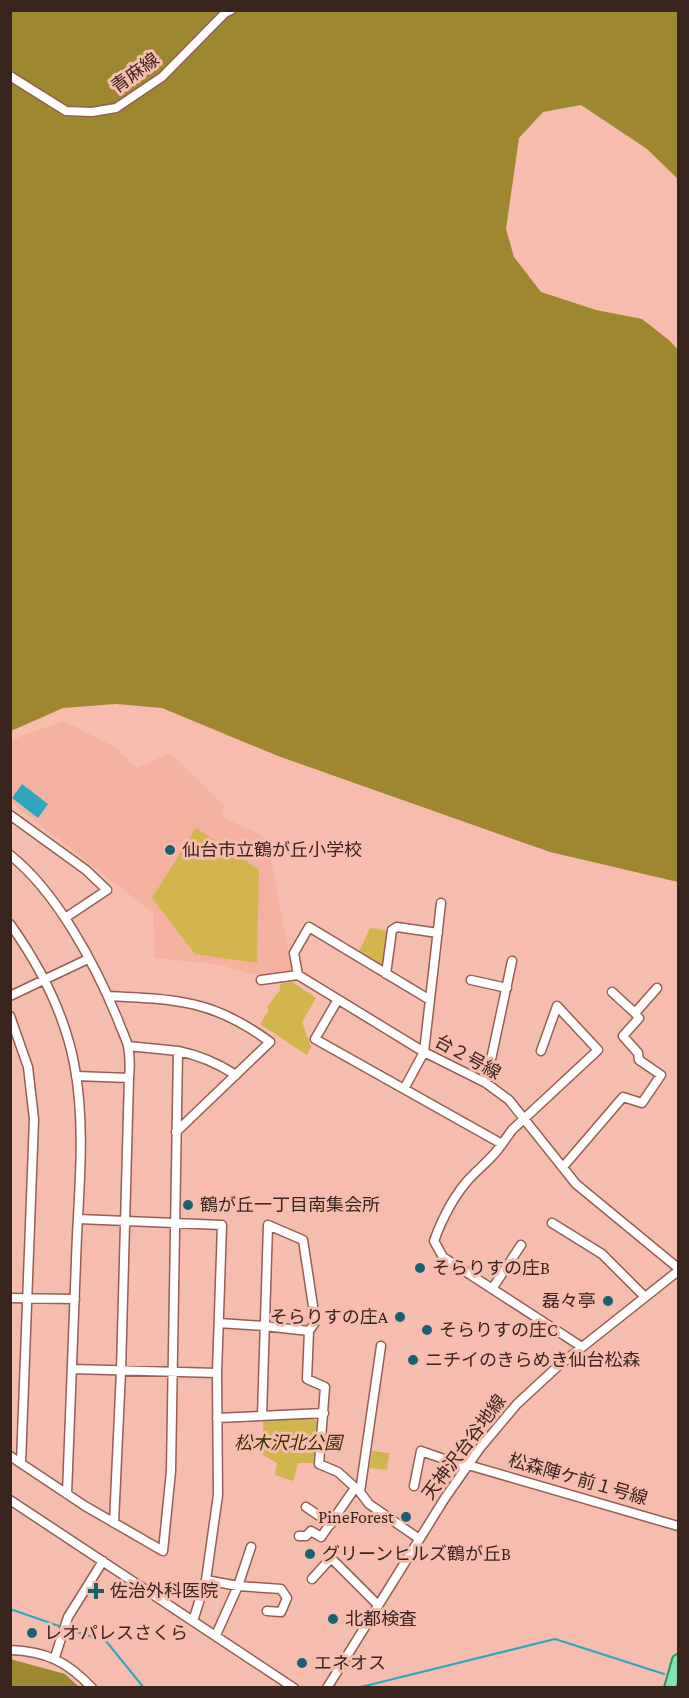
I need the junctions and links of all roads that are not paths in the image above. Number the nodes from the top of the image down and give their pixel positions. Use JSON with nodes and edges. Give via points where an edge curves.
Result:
{"nodes":[{"id":1,"x":231,"y":10,"type":"edge"},
{"id":2,"x":10,"y":76,"type":"edge"},
{"id":3,"x":10,"y":815,"type":"edge"},
{"id":4,"x":10,"y":855,"type":"edge"},
{"id":5,"x":441,"y":903,"type":"dead end"},
{"id":6,"x":65,"y":918,"type":"junction"},
{"id":7,"x":10,"y":924,"type":"edge"},
{"id":8,"x":438,"y":933,"type":"junction"},
{"id":9,"x":88,"y":959,"type":"junction"},
{"id":10,"x":512,"y":961,"type":"dead end"},
{"id":11,"x":386,"y":974,"type":"junction"},
{"id":12,"x":298,"y":975,"type":"junction"},
{"id":13,"x":45,"y":980,"type":"junction"},
{"id":14,"x":261,"y":980,"type":"dead end"},
{"id":15,"x":471,"y":981,"type":"dead end"},
{"id":16,"x":507,"y":988,"type":"junction"},
{"id":17,"x":657,"y":988,"type":"dead end"},
{"id":18,"x":612,"y":992,"type":"dead end"},
{"id":19,"x":10,"y":996,"type":"edge"},
{"id":20,"x":108,"y":996,"type":"junction"},
{"id":21,"x":430,"y":1000,"type":"junction"},
{"id":22,"x":337,"y":1001,"type":"junction"},
{"id":23,"x":635,"y":1013,"type":"junction"},
{"id":24,"x":10,"y":1016,"type":"edge"},
{"id":25,"x":128,"y":1046,"type":"junction"},
{"id":26,"x":178,"y":1051,"type":"junction"},
{"id":27,"x":541,"y":1051,"type":"dead end"},
{"id":28,"x":424,"y":1052,"type":"junction"},
{"id":29,"x":236,"y":1075,"type":"junction"},
{"id":30,"x":76,"y":1076,"type":"junction"},
{"id":31,"x":129,"y":1078,"type":"junction"},
{"id":32,"x":486,"y":1083,"type":"junction"},
{"id":33,"x":404,"y":1089,"type":"junction"},
{"id":34,"x":524,"y":1121,"type":"junction"},
{"id":35,"x":176,"y":1132,"type":"junction"},
{"id":36,"x":502,"y":1144,"type":"junction"},
{"id":37,"x":563,"y":1167,"type":"junction"},
{"id":38,"x":78,"y":1219,"type":"junction"},
{"id":39,"x":125,"y":1221,"type":"junction"},
{"id":40,"x":174,"y":1222,"type":"junction"},
{"id":41,"x":552,"y":1223,"type":"dead end"},
{"id":42,"x":520,"y":1245,"type":"dead end"},
{"id":43,"x":678,"y":1270,"type":"edge"},
{"id":44,"x":492,"y":1289,"type":"junction"},
{"id":45,"x":10,"y":1298,"type":"edge"},
{"id":46,"x":27,"y":1298,"type":"junction"},
{"id":47,"x":645,"y":1298,"type":"junction"},
{"id":48,"x":75,"y":1299,"type":"junction"},
{"id":49,"x":219,"y":1323,"type":"junction"},
{"id":50,"x":264,"y":1326,"type":"junction"},
{"id":51,"x":309,"y":1331,"type":"junction"},
{"id":52,"x":381,"y":1346,"type":"dead end"},
{"id":53,"x":582,"y":1347,"type":"junction"},
{"id":54,"x":72,"y":1369,"type":"junction"},
{"id":55,"x":121,"y":1371,"type":"junction"},
{"id":56,"x":171,"y":1372,"type":"junction"},
{"id":57,"x":217,"y":1373,"type":"junction"},
{"id":58,"x":324,"y":1413,"type":"junction"},
{"id":59,"x":262,"y":1416,"type":"junction"},
{"id":60,"x":217,"y":1418,"type":"junction"},
{"id":61,"x":10,"y":1456,"type":"edge"},
{"id":62,"x":21,"y":1463,"type":"junction"},
{"id":63,"x":468,"y":1466,"type":"junction"},
{"id":64,"x":414,"y":1486,"type":"dead end"},
{"id":65,"x":358,"y":1490,"type":"junction"},
{"id":66,"x":67,"y":1494,"type":"junction"},
{"id":67,"x":10,"y":1500,"type":"edge"},
{"id":68,"x":306,"y":1507,"type":"dead end"},
{"id":69,"x":114,"y":1523,"type":"junction"},
{"id":70,"x":330,"y":1524,"type":"junction"},
{"id":71,"x":678,"y":1526,"type":"edge"},
{"id":72,"x":300,"y":1536,"type":"dead end"},
{"id":73,"x":418,"y":1538,"type":"junction"},
{"id":74,"x":251,"y":1547,"type":"dead end"},
{"id":75,"x":103,"y":1561,"type":"junction"},
{"id":76,"x":312,"y":1579,"type":"dead end"},
{"id":77,"x":206,"y":1580,"type":"junction"},
{"id":78,"x":238,"y":1586,"type":"junction"},
{"id":79,"x":378,"y":1605,"type":"junction"},
{"id":80,"x":267,"y":1611,"type":"dead end"},
{"id":81,"x":193,"y":1621,"type":"junction"},
{"id":82,"x":216,"y":1635,"type":"junction"},
{"id":83,"x":10,"y":1650,"type":"edge"},
{"id":84,"x":55,"y":1657,"type":"junction"},
{"id":85,"x":677,"y":1664,"type":"edge"},
{"id":86,"x":92,"y":1688,"type":"edge"},
{"id":87,"x":294,"y":1688,"type":"edge"},
{"id":88,"x":327,"y":1688,"type":"edge"},
{"id":89,"x":670,"y":1688,"type":"edge"}],
"edges":[{"from":1,"to":2,"type":"street","name":"青麻線","via":[[162,77],[116,108],[66,111]]},
{"from":3,"to":6,"type":"street","via":[[107,890]]},
{"from":4,"to":6,"type":"street","via":[[43,887]]},
{"from":5,"to":8,"type":"street"},
{"from":6,"to":9,"type":"street"},
{"from":7,"to":13,"type":"street"},
{"from":8,"to":11,"type":"street","via":[[397,927],[392,930]]},
{"from":8,"to":21,"type":"street"},
{"from":9,"to":13,"type":"street"},
{"from":9,"to":20,"type":"street"},
{"from":10,"to":16,"type":"street"},
{"from":11,"to":12,"type":"street","via":[[309,927],[294,952]]},
{"from":11,"to":21,"type":"street"},
{"from":12,"to":14,"type":"street"},
{"from":12,"to":22,"type":"street","name":"台２号線"},
{"from":13,"to":19,"type":"street"},
{"from":13,"to":30,"type":"street","via":[[59,1011]]},
{"from":15,"to":16,"type":"street"},
{"from":16,"to":32,"type":"street"},
{"from":17,"to":23,"type":"street"},
{"from":18,"to":23,"type":"street"},
{"from":20,"to":25,"type":"street"},
{"from":20,"to":29,"type":"street","via":[[189,1003],[246,1024],[270,1042]]},
{"from":21,"to":28,"type":"street"},
{"from":22,"to":28,"type":"street","name":"台２号線"},
{"from":22,"to":33,"type":"street","via":[[315,1039]]},
{"from":23,"to":37,"type":"street","via":[[639,1018],[623,1036],[638,1053],[639,1060],[660,1075],[642,1103],[623,1097]]},
{"from":24,"to":46,"type":"street","via":[[28,1067],[34,1119]]},
{"from":25,"to":26,"type":"street"},
{"from":25,"to":31,"type":"street"},
{"from":26,"to":29,"type":"street","via":[[197,1055]]},
{"from":26,"to":35,"type":"street"},
{"from":27,"to":34,"type":"street","via":[[557,1006],[598,1050]]},
{"from":28,"to":32,"type":"street","name":"台２号線"},
{"from":28,"to":33,"type":"street"},
{"from":29,"to":35,"type":"street"},
{"from":30,"to":31,"type":"street"},
{"from":30,"to":38,"type":"street","via":[[80,1119]]},
{"from":31,"to":39,"type":"street"},
{"from":32,"to":34,"type":"street","name":"台２号線","via":[[509,1100]]},
{"from":33,"to":36,"type":"street"},
{"from":34,"to":36,"type":"street"},
{"from":34,"to":37,"type":"street","name":"台２号線"},
{"from":35,"to":40,"type":"street"},
{"from":36,"to":44,"type":"street","via":[[468,1180],[443,1218],[434,1241],[443,1257]]},
{"from":37,"to":43,"type":"street","name":"台２号線","via":[[576,1184]]},
{"from":38,"to":39,"type":"street"},
{"from":38,"to":48,"type":"street"},
{"from":39,"to":40,"type":"street"},
{"from":39,"to":55,"type":"street"},
{"from":40,"to":49,"type":"street","via":[[222,1225]]},
{"from":40,"to":56,"type":"street"},
{"from":41,"to":47,"type":"street","via":[[602,1254]]},
{"from":42,"to":44,"type":"street"},
{"from":43,"to":47,"type":"street","name":"天神沢台谷地線"},
{"from":44,"to":53,"type":"street"},
{"from":45,"to":46,"type":"street"},
{"from":46,"to":48,"type":"street"},
{"from":46,"to":62,"type":"street"},
{"from":47,"to":53,"type":"street","name":"天神沢台谷地線"},
{"from":48,"to":54,"type":"street"},
{"from":49,"to":50,"type":"street"},
{"from":49,"to":57,"type":"street"},
{"from":50,"to":51,"type":"street"},
{"from":50,"to":51,"type":"street","via":[[268,1225],[303,1240],[313,1306],[314,1324]]},
{"from":50,"to":59,"type":"street"},
{"from":51,"to":58,"type":"street","via":[[307,1379],[325,1387]]},
{"from":52,"to":65,"type":"street"},
{"from":53,"to":63,"type":"street","name":"天神沢台谷地線","via":[[517,1404]]},
{"from":54,"to":55,"type":"street"},
{"from":54,"to":66,"type":"street"},
{"from":55,"to":56,"type":"street"},
{"from":55,"to":69,"type":"street"},
{"from":56,"to":57,"type":"street"},
{"from":56,"to":69,"type":"street","via":[[171,1471],[162,1551]]},
{"from":57,"to":60,"type":"street"},
{"from":58,"to":59,"type":"street"},
{"from":58,"to":65,"type":"street","via":[[319,1464],[338,1472]]},
{"from":59,"to":60,"type":"street"},
{"from":60,"to":77,"type":"street","via":[[218,1495]]},
{"from":61,"to":62,"type":"street"},
{"from":62,"to":66,"type":"street"},
{"from":63,"to":64,"type":"street","name":"松森陣ケ前１号線","via":[[421,1451]]},
{"from":63,"to":71,"type":"street","name":"松森陣ケ前１号線"},
{"from":63,"to":73,"type":"street","name":"天神沢台谷地線"},
{"from":65,"to":70,"type":"street"},
{"from":65,"to":73,"type":"street","via":[[369,1504]]},
{"from":66,"to":69,"type":"street"},
{"from":67,"to":75,"type":"street"},
{"from":68,"to":70,"type":"street"},
{"from":70,"to":72,"type":"street","via":[[321,1537],[311,1531]]},
{"from":73,"to":79,"type":"street","name":"天神沢台谷地線"},
{"from":74,"to":78,"type":"street"},
{"from":75,"to":81,"type":"street"},
{"from":75,"to":84,"type":"street","via":[[67,1620]]},
{"from":76,"to":79,"type":"street","via":[[331,1558]]},
{"from":77,"to":78,"type":"street"},
{"from":77,"to":81,"type":"street"},
{"from":78,"to":80,"type":"street","via":[[281,1589],[287,1598],[280,1612]]},
{"from":78,"to":82,"type":"street"},
{"from":79,"to":88,"type":"street","name":"天神沢台谷地線"},
{"from":81,"to":82,"type":"street"},
{"from":82,"to":87,"type":"street"},
{"from":83,"to":84,"type":"street"},
{"from":84,"to":86,"type":"street"},
{"from":85,"to":89,"type":"main road"}]}
